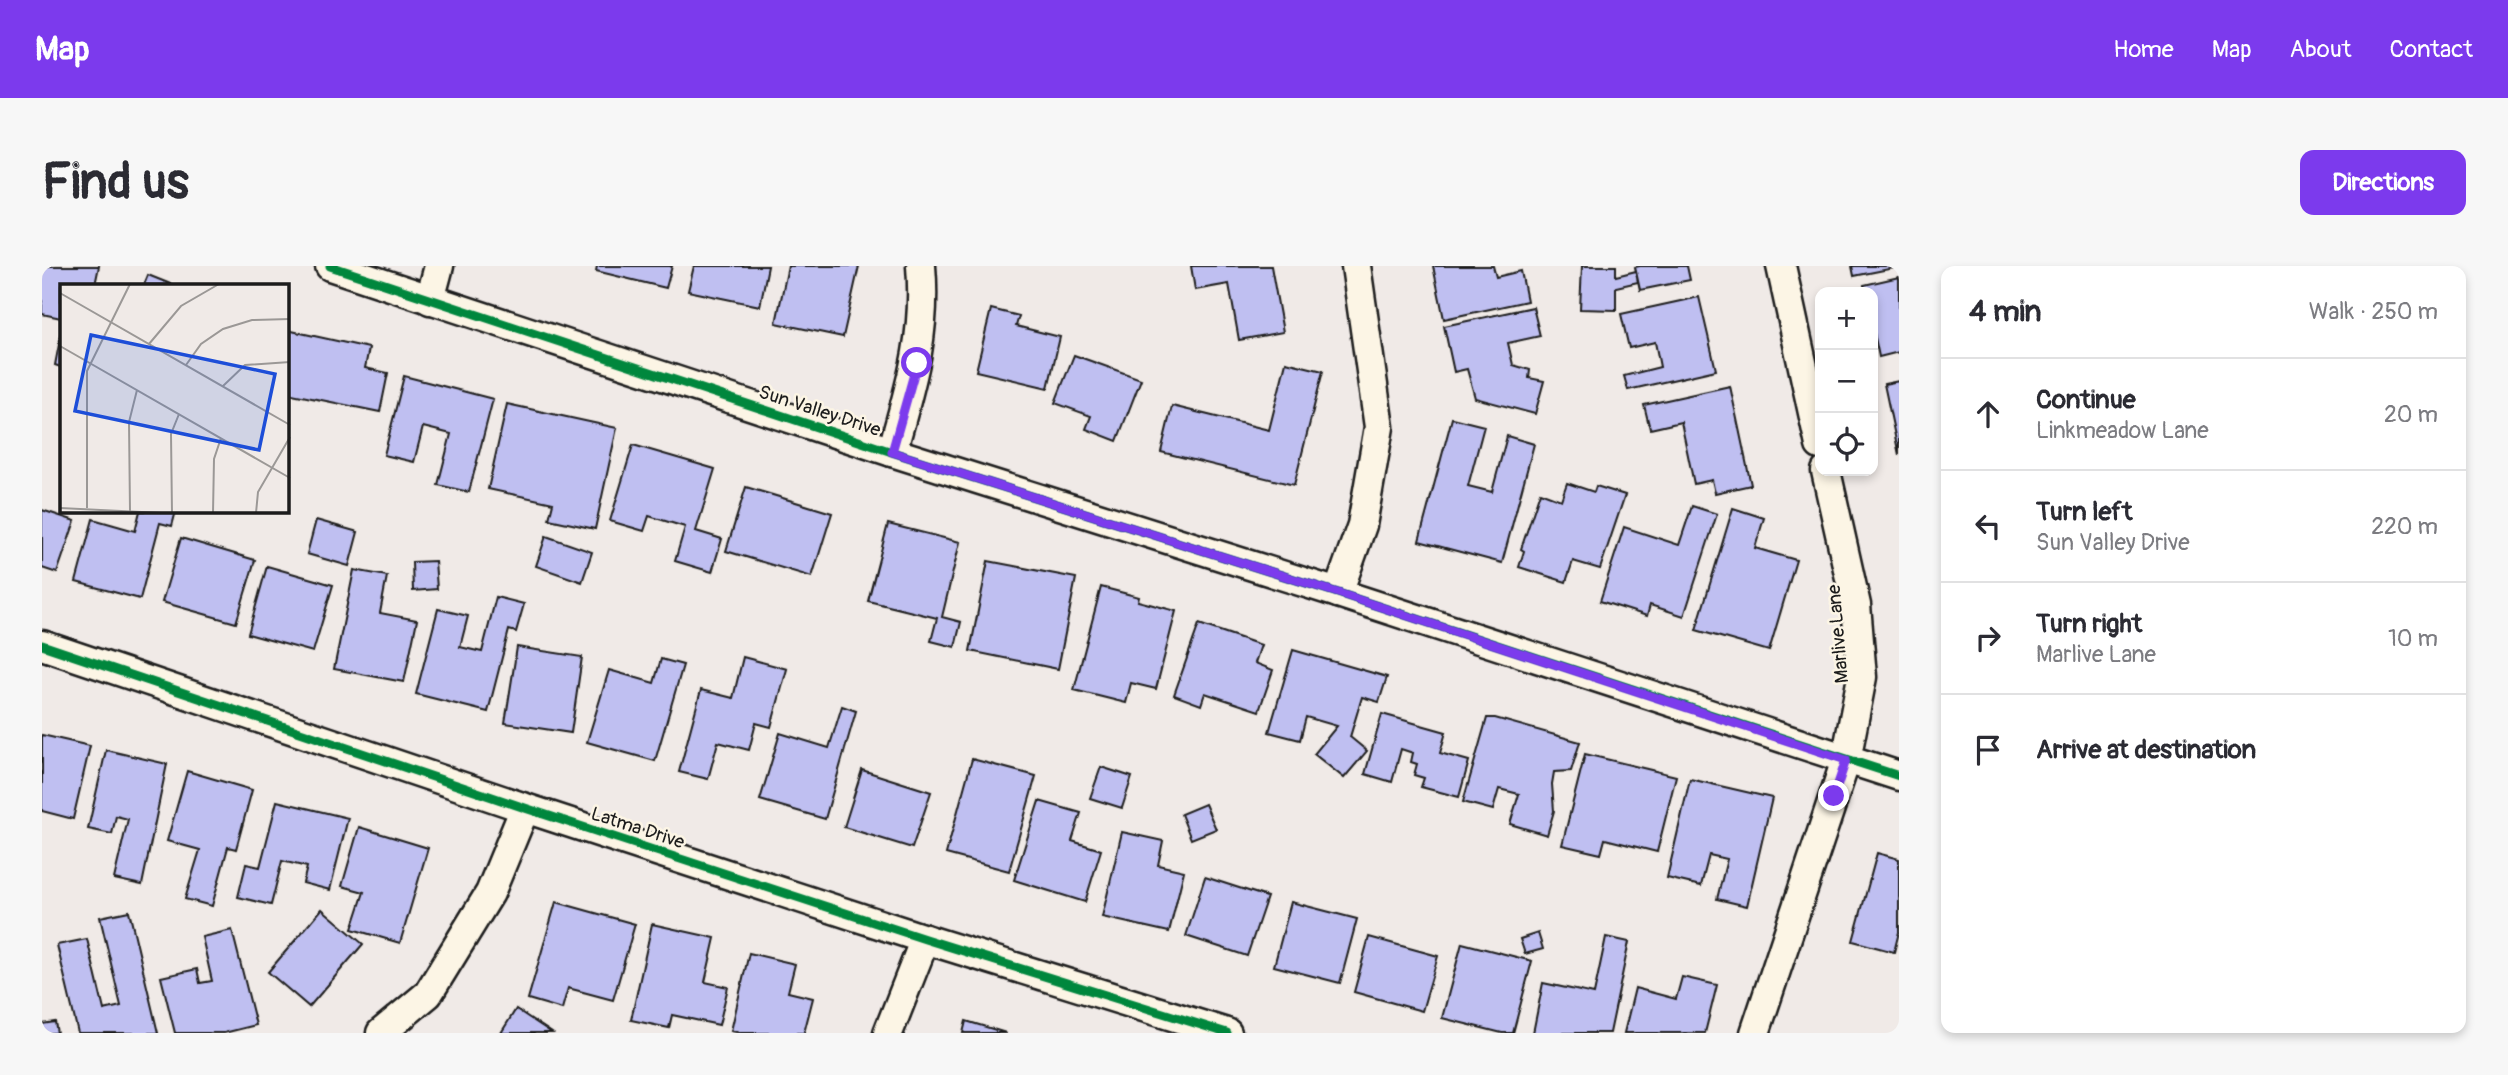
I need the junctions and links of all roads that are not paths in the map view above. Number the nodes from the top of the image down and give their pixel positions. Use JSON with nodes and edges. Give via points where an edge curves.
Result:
{"nodes":[{"id":1,"x":330,"y":266,"type":"edge"},
{"id":2,"x":439,"y":266,"type":"edge"},
{"id":3,"x":921,"y":266,"type":"edge"},
{"id":4,"x":1356,"y":266,"type":"edge"},
{"id":5,"x":1781,"y":266,"type":"edge"},
{"id":6,"x":430,"y":300,"type":"junction"},
{"id":7,"x":1815,"y":422,"type":"edge"},
{"id":8,"x":892,"y":452,"type":"junction"},
{"id":9,"x":1827,"y":476,"type":"edge"},
{"id":10,"x":1338,"y":593,"type":"junction"},
{"id":11,"x":42,"y":645,"type":"edge"},
{"id":12,"x":1846,"y":760,"type":"junction"},
{"id":13,"x":1899,"y":776,"type":"edge"},
{"id":14,"x":525,"y":808,"type":"junction"},
{"id":15,"x":925,"y":939,"type":"junction"},
{"id":16,"x":381,"y":1033,"type":"edge"},
{"id":17,"x":888,"y":1033,"type":"edge"},
{"id":18,"x":1227,"y":1033,"type":"edge"},
{"id":19,"x":1755,"y":1033,"type":"edge"}],
"edges":[{"from":1,"to":6,"type":"street","name":"Sun Valley Drive"},
{"from":2,"to":6,"type":"street"},
{"from":3,"to":8,"type":"street","via":[[917,363]]},
{"from":4,"to":10,"type":"street","via":[[1379,426],[1362,525]]},
{"from":5,"to":7,"type":"street"},
{"from":6,"to":8,"type":"street","name":"Sun Valley Drive"},
{"from":8,"to":10,"type":"street","name":"Sun Valley Drive"},
{"from":9,"to":12,"type":"street","name":"Marlive Lane","via":[[1856,605],[1862,677]]},
{"from":10,"to":12,"type":"street","name":"Sun Valley Drive"},
{"from":11,"to":14,"type":"street","name":"Latma Drive"},
{"from":12,"to":13,"type":"street","name":"Sun Valley Drive"},
{"from":12,"to":19,"type":"street","name":"Marlive Lane"},
{"from":14,"to":15,"type":"street","name":"Latma Drive"},
{"from":14,"to":16,"type":"street","via":[[490,893],[428,994]]},
{"from":15,"to":17,"type":"street"},
{"from":15,"to":18,"type":"street","name":"Latma Drive"}]}
